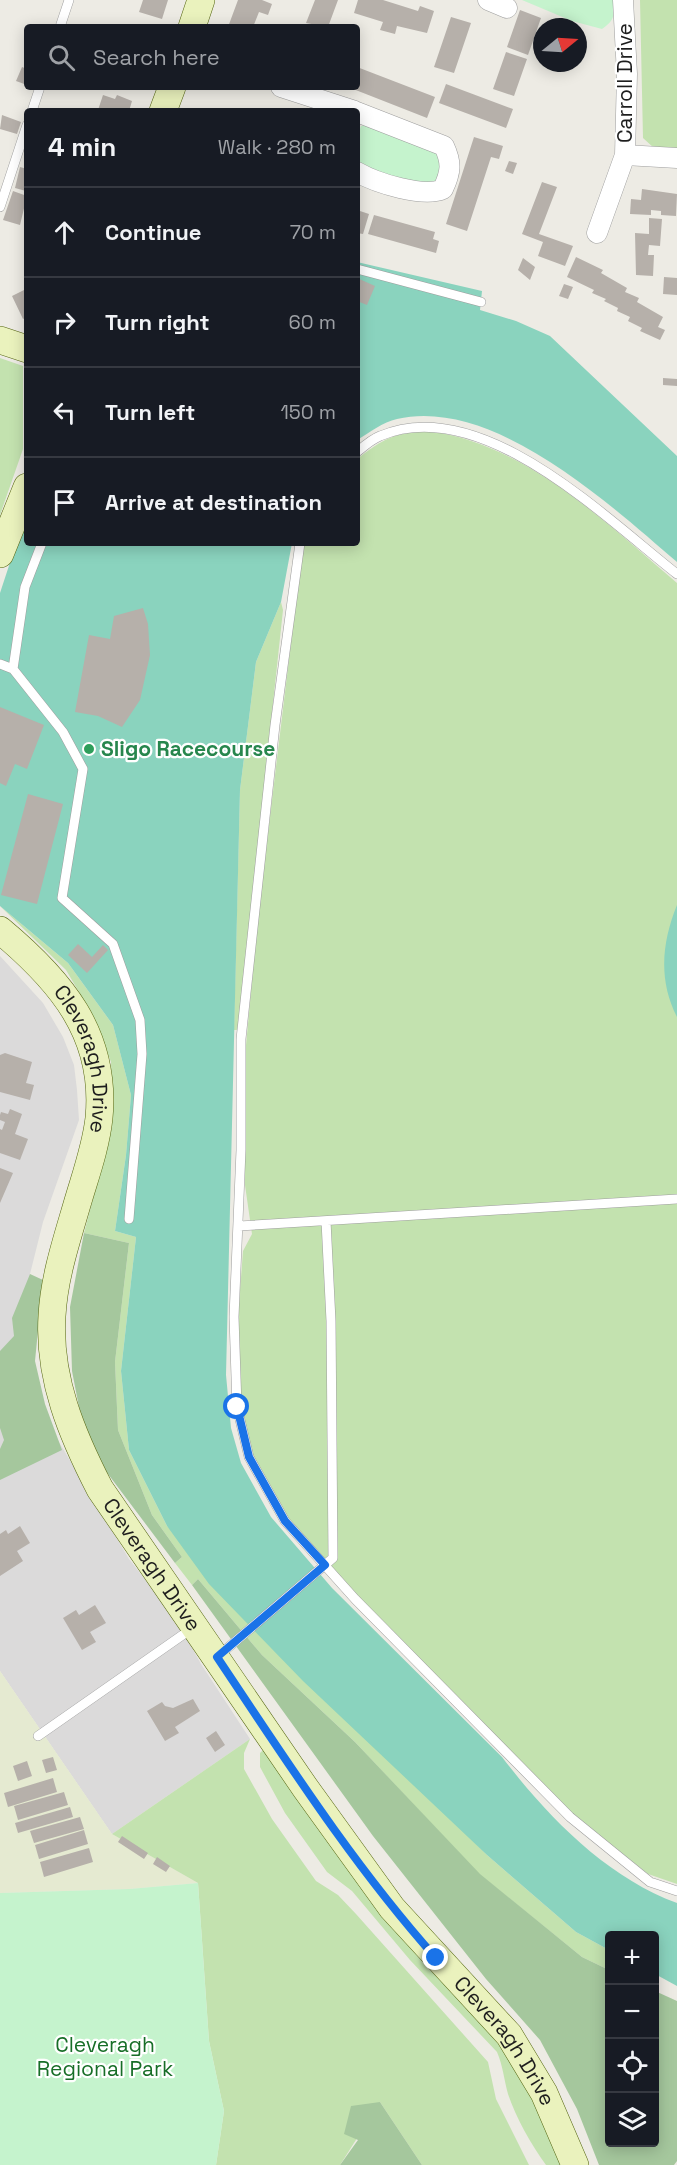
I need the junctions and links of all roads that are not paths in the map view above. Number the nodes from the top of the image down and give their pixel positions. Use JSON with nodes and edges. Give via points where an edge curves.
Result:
{"nodes":[{"id":1,"x":69,"y":0,"type":"edge"},
{"id":2,"x":201,"y":0,"type":"edge"},
{"id":3,"x":488,"y":0,"type":"edge"},
{"id":4,"x":623,"y":0,"type":"edge"},
{"id":5,"x":507,"y":8,"type":"dead end"},
{"id":6,"x":61,"y":24,"type":"edge"},
{"id":7,"x":193,"y":24,"type":"edge"},
{"id":8,"x":39,"y":90,"type":"edge"},
{"id":9,"x":171,"y":90,"type":"edge"},
{"id":10,"x":290,"y":90,"type":"edge"},
{"id":11,"x":33,"y":108,"type":"edge"},
{"id":12,"x":164,"y":108,"type":"edge"},
{"id":13,"x":345,"y":108,"type":"edge"},
{"id":14,"x":360,"y":113,"type":"edge"},
{"id":15,"x":24,"y":134,"type":"edge"},
{"id":16,"x":625,"y":154,"type":"junction"},
{"id":17,"x":677,"y":158,"type":"edge"},
{"id":18,"x":360,"y":173,"type":"edge"},
{"id":19,"x":0,"y":207,"type":"edge"},
{"id":20,"x":597,"y":233,"type":"dead end"},
{"id":21,"x":360,"y":270,"type":"edge"},
{"id":22,"x":481,"y":302,"type":"dead end"},
{"id":23,"x":0,"y":340,"type":"edge"},
{"id":24,"x":24,"y":348,"type":"edge"},
{"id":25,"x":360,"y":450,"type":"edge"},
{"id":26,"x":24,"y":494,"type":"edge"},
{"id":27,"x":41,"y":546,"type":"edge"},
{"id":28,"x":300,"y":546,"type":"edge"},
{"id":29,"x":0,"y":554,"type":"edge"},
{"id":30,"x":677,"y":574,"type":"edge"},
{"id":31,"x":0,"y":663,"type":"edge"},
{"id":32,"x":13,"y":669,"type":"junction"},
{"id":33,"x":0,"y":930,"type":"edge"},
{"id":34,"x":677,"y":1199,"type":"edge"},
{"id":35,"x":129,"y":1219,"type":"dead end"},
{"id":36,"x":326,"y":1221,"type":"junction"},
{"id":37,"x":239,"y":1226,"type":"junction"},
{"id":38,"x":325,"y":1565,"type":"junction"},
{"id":39,"x":196,"y":1626,"type":"junction"},
{"id":40,"x":217,"y":1657,"type":"junction"},
{"id":41,"x":38,"y":1736,"type":"dead end"},
{"id":42,"x":677,"y":1891,"type":"edge"},
{"id":43,"x":574,"y":2165,"type":"edge"}],
"edges":[{"from":1,"to":6,"type":"lane"},
{"from":2,"to":7,"type":"street"},
{"from":3,"to":5,"type":"street"},
{"from":4,"to":16,"type":"street","name":"Carroll Drive","via":[[627,74]]},
{"from":8,"to":11,"type":"lane"},
{"from":9,"to":12,"type":"street"},
{"from":10,"to":13,"type":"street"},
{"from":14,"to":18,"type":"street","via":[[444,146],[450,166],[443,189],[434,194]]},
{"from":15,"to":19,"type":"lane"},
{"from":16,"to":17,"type":"street"},
{"from":16,"to":20,"type":"street","name":"Carroll Drive"},
{"from":21,"to":22,"type":"lane"},
{"from":23,"to":24,"type":"street"},
{"from":25,"to":30,"type":"lane","via":[[378,436],[428,427],[453,429],[510,450],[579,496]]},
{"from":26,"to":29,"type":"street"},
{"from":27,"to":32,"type":"lane","via":[[25,587]]},
{"from":28,"to":37,"type":"lane","via":[[275,725],[242,1039]]},
{"from":31,"to":32,"type":"lane"},
{"from":32,"to":35,"type":"lane","via":[[63,732],[83,769],[62,898],[113,944],[140,1020],[142,1054]]},
{"from":33,"to":39,"type":"street","name":"Cleveragh Drive","via":[[33,957],[73,1005],[87,1034],[99,1076],[99,1118],[58,1272],[51,1317],[56,1378],[65,1411],[76,1444],[100,1489]]},
{"from":34,"to":36,"type":"lane"},
{"from":36,"to":37,"type":"lane"},
{"from":36,"to":38,"type":"lane","via":[[334,1544],[333,1557]]},
{"from":37,"to":38,"type":"lane","via":[[234,1317],[237,1407],[249,1457],[285,1521]]},
{"from":38,"to":40,"type":"lane"},
{"from":38,"to":42,"type":"lane","via":[[570,1817],[650,1882]]},
{"from":39,"to":40,"type":"street","name":"Cleveragh Drive"},
{"from":39,"to":41,"type":"lane"},
{"from":40,"to":43,"type":"street","name":"Cleveragh Drive","via":[[392,1908],[509,2035],[544,2093]]}]}
